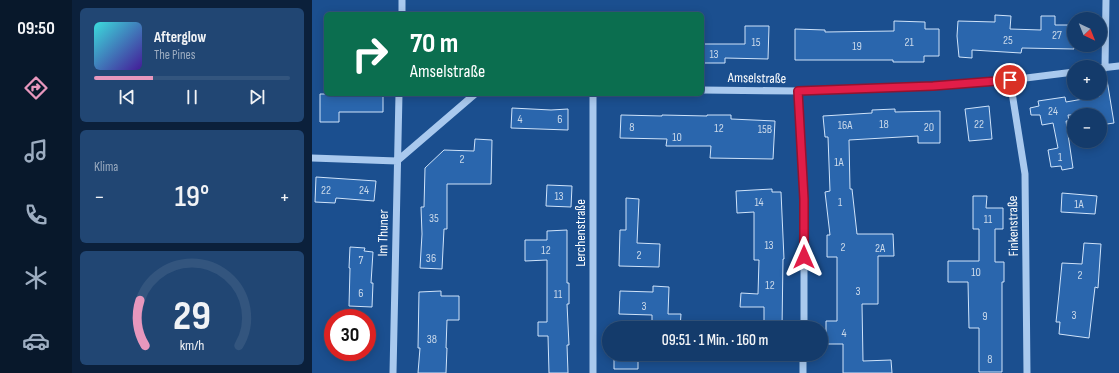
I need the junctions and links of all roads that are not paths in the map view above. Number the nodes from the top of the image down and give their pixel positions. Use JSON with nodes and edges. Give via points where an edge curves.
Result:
{"nodes":[{"id":1,"x":402,"y":0,"type":"edge"},
{"id":2,"x":1106,"y":0,"type":"edge"},
{"id":3,"x":402,"y":12,"type":"edge"},
{"id":4,"x":1102,"y":60,"type":"edge"},
{"id":5,"x":1119,"y":66,"type":"edge"},
{"id":6,"x":1107,"y":67,"type":"edge"},
{"id":7,"x":1067,"y":73,"type":"edge"},
{"id":8,"x":1010,"y":80,"type":"junction"},
{"id":9,"x":704,"y":90,"type":"edge"},
{"id":10,"x":798,"y":91,"type":"junction"},
{"id":11,"x":399,"y":96,"type":"edge"},
{"id":12,"x":473,"y":96,"type":"edge"},
{"id":13,"x":593,"y":96,"type":"edge"},
{"id":14,"x":312,"y":158,"type":"edge"},
{"id":15,"x":397,"y":161,"type":"junction"},
{"id":16,"x":804,"y":321,"type":"edge"},
{"id":17,"x":803,"y":361,"type":"edge"},
{"id":18,"x":393,"y":373,"type":"edge"},
{"id":19,"x":593,"y":373,"type":"edge"},
{"id":20,"x":803,"y":373,"type":"edge"},
{"id":21,"x":1028,"y":373,"type":"edge"}],
"edges":[{"from":1,"to":3,"type":"street"},
{"from":2,"to":4,"type":"street"},
{"from":5,"to":6,"type":"street"},
{"from":7,"to":8,"type":"street","name":"Amselstraße"},
{"from":8,"to":10,"type":"street","name":"Amselstraße","via":[[933,86]]},
{"from":8,"to":21,"type":"street","name":"Finkenstraße","via":[[1025,174]]},
{"from":9,"to":10,"type":"street","name":"Amselstraße"},
{"from":10,"to":16,"type":"street","via":[[804,199]]},
{"from":11,"to":15,"type":"street","name":"Im Thuner"},
{"from":12,"to":15,"type":"street"},
{"from":13,"to":19,"type":"street","name":"Lerchenstraße"},
{"from":14,"to":15,"type":"street"},
{"from":15,"to":18,"type":"street","name":"Im Thuner"},
{"from":17,"to":20,"type":"street"}]}
